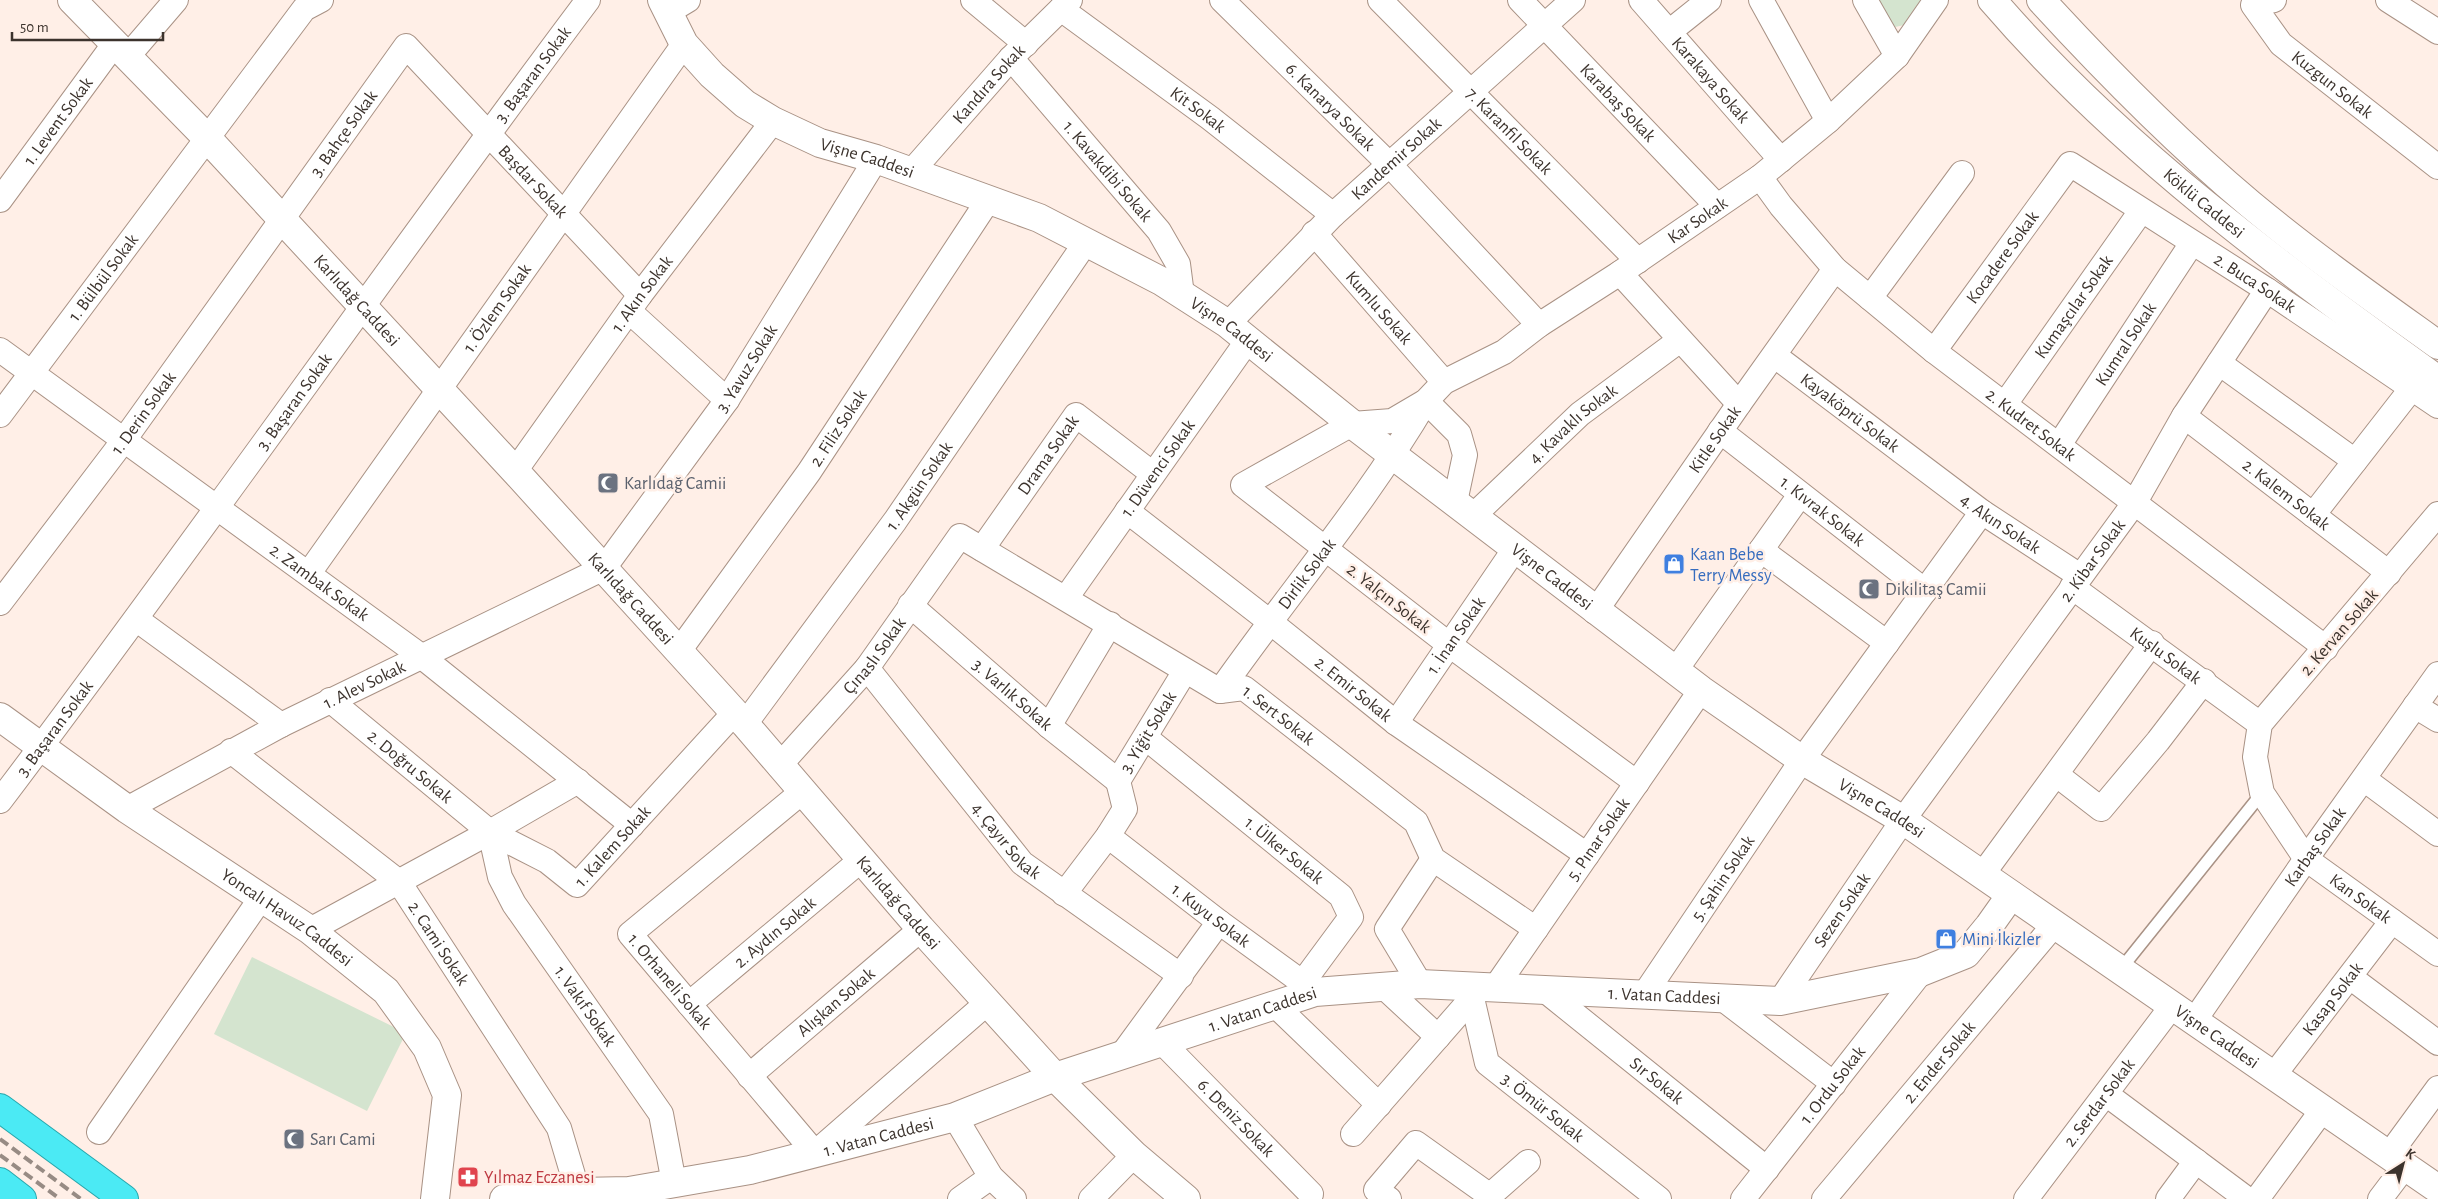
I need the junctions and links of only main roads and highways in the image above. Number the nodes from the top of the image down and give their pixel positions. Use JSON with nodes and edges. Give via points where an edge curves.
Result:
{"nodes":[{"id":1,"x":72,"y":0,"type":"edge"},
{"id":2,"x":1992,"y":0,"type":"edge"},
{"id":3,"x":2041,"y":0,"type":"edge"},
{"id":4,"x":673,"y":4,"type":"edge"},
{"id":5,"x":2438,"y":345,"type":"edge"},
{"id":6,"x":2438,"y":380,"type":"edge"},
{"id":7,"x":0,"y":717,"type":"edge"},
{"id":8,"x":2011,"y":895,"type":"junction"},
{"id":9,"x":1055,"y":1077,"type":"junction"},
{"id":10,"x":0,"y":1108,"type":"edge"},
{"id":11,"x":0,"y":1182,"type":"edge"},
{"id":12,"x":2438,"y":1189,"type":"edge"},
{"id":13,"x":634,"y":1195,"type":"edge"},
{"id":14,"x":22,"y":1199,"type":"edge"},
{"id":15,"x":124,"y":1199,"type":"edge"},
{"id":16,"x":435,"y":1199,"type":"edge"},
{"id":17,"x":504,"y":1199,"type":"edge"},
{"id":18,"x":1186,"y":1199,"type":"edge"}],
"edges":[{"from":1,"to":9,"type":"main road","name":"Karlıdağ Caddesi","via":[[207,138],[604,568]]},
{"from":2,"to":6,"type":"main road","name":"Köklü Caddesi","via":[[2113,126],[2232,227]]},
{"from":3,"to":5,"type":"main road","name":"Köklü Caddesi","via":[[2095,60],[2160,124],[2250,204]]},
{"from":4,"to":8,"type":"main road","name":"Vişne Caddesi","via":[[684,44],[744,104],[820,143],[876,159],[1039,218],[1161,281],[1238,332],[1595,612],[1701,690],[1802,760],[1903,820]]},
{"from":7,"to":16,"type":"main road","name":"Yoncalı Havuz Caddesi","via":[[127,809],[310,930],[386,991],[427,1048],[447,1094]]},
{"from":8,"to":9,"type":"main road","name":"1. Vatan Caddesi","via":[[1966,954],[1921,972],[1780,1001],[1480,991],[1420,984],[1385,988],[1309,987],[1275,1005]]},
{"from":8,"to":12,"type":"main road","name":"Vişne Caddesi"},
{"from":9,"to":13,"type":"main road","name":"1. Vatan Caddesi","via":[[955,1117],[750,1170],[674,1183]]},
{"from":9,"to":18,"type":"main road","name":"Karlıdağ Caddesi","via":[[1134,1154]]},
{"from":10,"to":15,"type":"highway"},
{"from":11,"to":14,"type":"highway"},
{"from":13,"to":17,"type":"main road","name":"1. Vatan Caddesi","via":[[578,1192]]}]}
